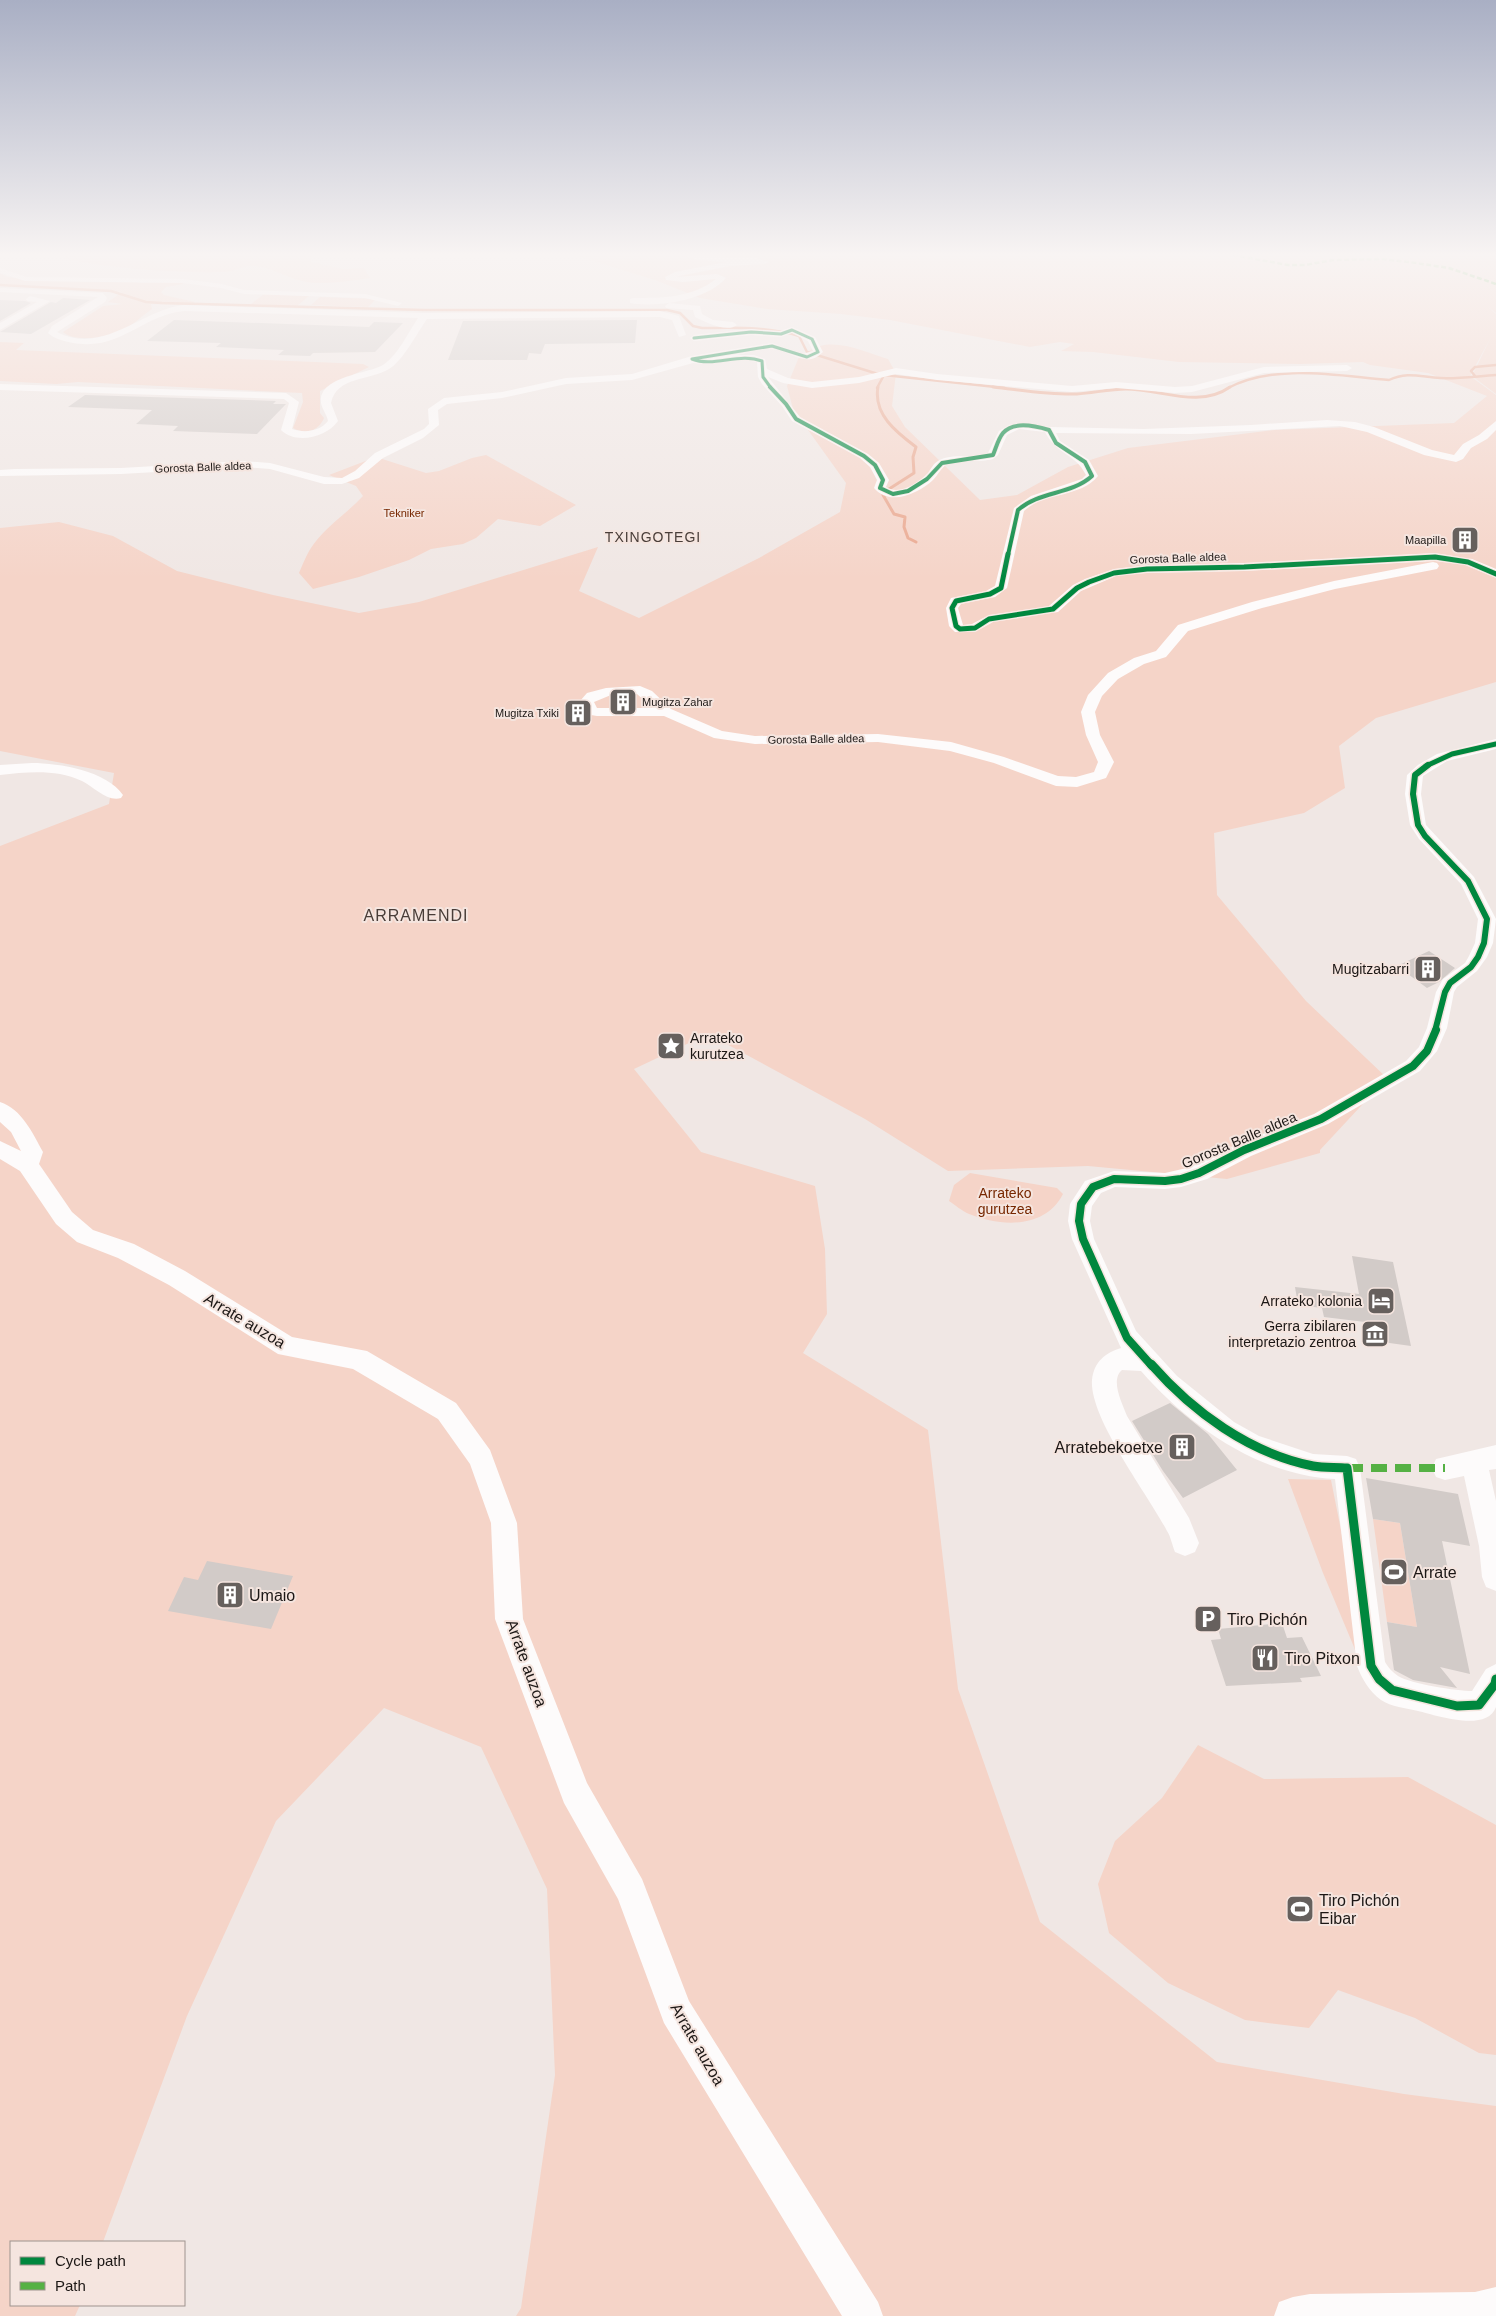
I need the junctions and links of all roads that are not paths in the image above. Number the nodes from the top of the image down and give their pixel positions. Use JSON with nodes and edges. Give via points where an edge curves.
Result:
{"nodes":[{"id":1,"x":390,"y":363,"type":"edge"},
{"id":2,"x":682,"y":363,"type":"edge"},
{"id":3,"x":762,"y":363,"type":"edge"},
{"id":4,"x":1347,"y":368,"type":"dead end"},
{"id":5,"x":763,"y":371,"type":"junction"},
{"id":6,"x":0,"y":386,"type":"edge"},
{"id":7,"x":69,"y":388,"type":"junction"},
{"id":8,"x":85,"y":388,"type":"junction"},
{"id":9,"x":1496,"y":424,"type":"edge"},
{"id":10,"x":1049,"y":430,"type":"junction"},
{"id":11,"x":0,"y":473,"type":"edge"},
{"id":12,"x":1468,"y":562,"type":"junction"},
{"id":13,"x":1496,"y":574,"type":"edge"},
{"id":14,"x":666,"y":712,"type":"dead end"},
{"id":15,"x":1496,"y":744,"type":"edge"},
{"id":16,"x":0,"y":770,"type":"edge"},
{"id":17,"x":115,"y":795,"type":"dead end"},
{"id":18,"x":0,"y":1110,"type":"edge"},
{"id":19,"x":0,"y":1148,"type":"edge"},
{"id":20,"x":28,"y":1165,"type":"junction"},
{"id":21,"x":1135,"y":1359,"type":"junction"},
{"id":22,"x":1485,"y":1460,"type":"edge"},
{"id":23,"x":1445,"y":1468,"type":"dead end"},
{"id":24,"x":1185,"y":1543,"type":"dead end"},
{"id":25,"x":1496,"y":1577,"type":"edge"},
{"id":26,"x":1496,"y":1679,"type":"edge"},
{"id":27,"x":1496,"y":2306,"type":"edge"},
{"id":28,"x":864,"y":2316,"type":"edge"},
{"id":29,"x":1293,"y":2316,"type":"edge"}],
"edges":[{"from":1,"to":8,"type":"street","via":[[349,378],[329,392],[326,403],[333,421],[330,427],[300,434],[286,430],[294,402],[286,396]]},
{"from":2,"to":11,"type":"street","name":"Gorosta Balle aldea","via":[[632,377],[566,381],[502,395],[444,401],[433,409],[434,425],[428,430],[386,451],[358,476],[342,481],[255,464],[207,464],[103,472]]},
{"from":3,"to":5,"type":"street","name":"Gorosta Balle aldea"},
{"from":4,"to":5,"type":"street","name":"Gorosta Balle aldea","via":[[1264,370],[1198,388],[1175,390],[1116,385],[1064,388],[896,371],[859,380],[807,385],[786,381]]},
{"from":5,"to":10,"type":"street","name":"Gorosta Balle aldea","via":[[766,384],[796,419],[872,461],[883,480],[880,488],[888,493],[914,490],[941,464],[993,455],[1004,433],[1010,429],[1034,426]]},
{"from":6,"to":7,"type":"street"},
{"from":7,"to":8,"type":"street"},
{"from":7,"to":8,"type":"street","via":[[56,394],[72,396]]},
{"from":9,"to":10,"type":"street","name":"Gorosta Balle aldea","via":[[1456,458],[1432,453],[1369,429],[1340,423],[1206,430]]},
{"from":10,"to":12,"type":"street","name":"Gorosta Balle aldea","via":[[1056,443],[1086,462],[1092,476],[1085,482],[1022,505],[1001,588],[990,594],[956,601],[952,608],[956,626],[960,629],[975,628],[989,619],[1053,609],[1077,588],[1128,571],[1418,557]]},
{"from":12,"to":13,"type":"street","name":"Gorosta Balle aldea"},
{"from":12,"to":14,"type":"street","name":"Gorosta Balle aldea","via":[[1427,566],[1334,586],[1183,628],[1161,654],[1139,661],[1113,676],[1095,695],[1088,712],[1093,735],[1106,762],[1101,775],[1077,782],[1056,781],[951,747],[878,738],[754,740],[719,735]]},
{"from":15,"to":21,"type":"street","name":"Gorosta Balle aldea","via":[[1432,762],[1415,775],[1413,794],[1418,825],[1468,881],[1487,919],[1484,944],[1478,957],[1471,967],[1450,983],[1433,1041],[1420,1060],[1405,1072],[1321,1119],[1244,1150],[1199,1173],[1165,1181],[1114,1179],[1094,1187],[1081,1204],[1079,1221],[1083,1239]]},
{"from":16,"to":17,"type":"street","via":[[64,768],[97,782]]},
{"from":18,"to":20,"type":"street","via":[[18,1127],[32,1152]]},
{"from":19,"to":20,"type":"street","name":"Arrate auzoa"},
{"from":20,"to":28,"type":"street","name":"Arrate auzoa","via":[[64,1218],[85,1236],[126,1251],[177,1278],[287,1347],[358,1359],[447,1411],[481,1458],[504,1523],[509,1619],[575,1792],[631,1890],[676,2011]]},
{"from":21,"to":24,"type":"street","via":[[1110,1365],[1104,1377],[1104,1392],[1114,1418],[1178,1522]]},
{"from":21,"to":26,"type":"street","name":"Gorosta Balle aldea","via":[[1225,1430],[1252,1446],[1313,1466],[1347,1468],[1371,1666],[1379,1679],[1392,1690],[1457,1706],[1479,1704]]},
{"from":22,"to":23,"type":"street"},
{"from":22,"to":25,"type":"street"},
{"from":27,"to":29,"type":"street","via":[[1475,2311],[1310,2313]]}]}
